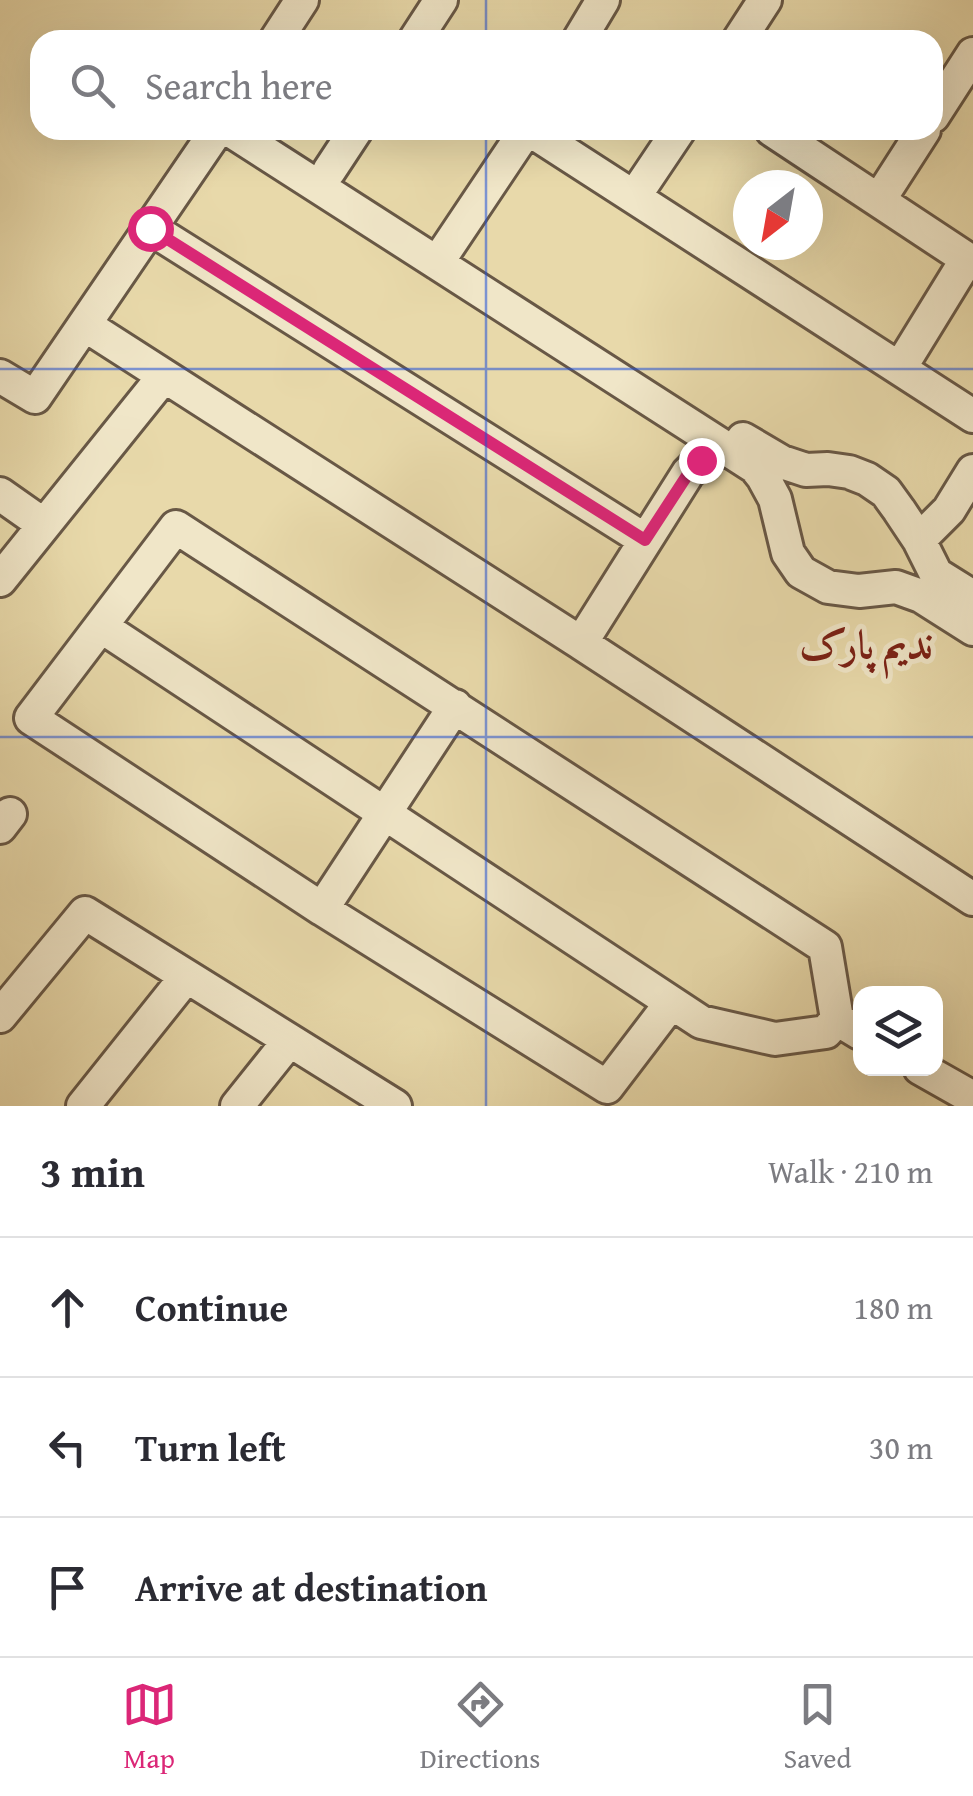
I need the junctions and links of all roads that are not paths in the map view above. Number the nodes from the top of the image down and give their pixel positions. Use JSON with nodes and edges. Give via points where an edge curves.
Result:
{"nodes":[{"id":1,"x":302,"y":0,"type":"edge"},
{"id":2,"x":441,"y":0,"type":"edge"},
{"id":3,"x":603,"y":0,"type":"edge"},
{"id":4,"x":765,"y":0,"type":"edge"},
{"id":5,"x":282,"y":30,"type":"edge"},
{"id":6,"x":422,"y":30,"type":"edge"},
{"id":7,"x":586,"y":30,"type":"edge"},
{"id":8,"x":746,"y":30,"type":"edge"},
{"id":9,"x":973,"y":54,"type":"edge"},
{"id":10,"x":943,"y":100,"type":"edge"},
{"id":11,"x":210,"y":140,"type":"edge"},
{"id":12,"x":247,"y":140,"type":"edge"},
{"id":13,"x":281,"y":140,"type":"edge"},
{"id":14,"x":349,"y":140,"type":"edge"},
{"id":15,"x":521,"y":140,"type":"edge"},
{"id":16,"x":544,"y":140,"type":"edge"},
{"id":17,"x":672,"y":140,"type":"edge"},
{"id":18,"x":787,"y":140,"type":"edge"},
{"id":19,"x":918,"y":140,"type":"edge"},
{"id":20,"x":329,"y":171,"type":"junction"},
{"id":21,"x":634,"y":197,"type":"junction"},
{"id":22,"x":879,"y":200,"type":"junction"},
{"id":23,"x":150,"y":228,"type":"junction"},
{"id":24,"x":970,"y":254,"type":"edge"},
{"id":25,"x":442,"y":255,"type":"junction"},
{"id":26,"x":85,"y":324,"type":"junction"},
{"id":27,"x":900,"y":368,"type":"junction"},
{"id":28,"x":0,"y":376,"type":"edge"},
{"id":29,"x":164,"y":376,"type":"junction"},
{"id":30,"x":973,"y":416,"type":"edge"},
{"id":31,"x":723,"y":447,"type":"junction"},
{"id":32,"x":759,"y":460,"type":"junction"},
{"id":33,"x":973,"y":471,"type":"edge"},
{"id":34,"x":0,"y":494,"type":"edge"},
{"id":35,"x":44,"y":525,"type":"junction"},
{"id":36,"x":645,"y":540,"type":"junction"},
{"id":37,"x":919,"y":540,"type":"junction"},
{"id":38,"x":0,"y":580,"type":"edge"},
{"id":39,"x":929,"y":585,"type":"junction"},
{"id":40,"x":973,"y":598,"type":"edge"},
{"id":41,"x":102,"y":627,"type":"junction"},
{"id":42,"x":973,"y":629,"type":"edge"},
{"id":43,"x":581,"y":643,"type":"junction"},
{"id":44,"x":456,"y":706,"type":"junction"},
{"id":45,"x":384,"y":813,"type":"junction"},
{"id":46,"x":973,"y":899,"type":"edge"},
{"id":47,"x":322,"y":909,"type":"junction"},
{"id":48,"x":186,"y":977,"type":"junction"},
{"id":49,"x":671,"y":1002,"type":"junction"},
{"id":50,"x":0,"y":1016,"type":"edge"},
{"id":51,"x":849,"y":1026,"type":"edge"},
{"id":52,"x":289,"y":1041,"type":"junction"},
{"id":53,"x":934,"y":1076,"type":"edge"},
{"id":54,"x":973,"y":1098,"type":"edge"},
{"id":55,"x":83,"y":1106,"type":"edge"},
{"id":56,"x":237,"y":1106,"type":"edge"},
{"id":57,"x":395,"y":1106,"type":"edge"}],
"edges":[{"from":1,"to":5,"type":"street"},
{"from":2,"to":6,"type":"street"},
{"from":3,"to":7,"type":"street"},
{"from":4,"to":8,"type":"street"},
{"from":9,"to":10,"type":"street"},
{"from":11,"to":23,"type":"street"},
{"from":12,"to":25,"type":"street"},
{"from":13,"to":20,"type":"street"},
{"from":14,"to":20,"type":"street"},
{"from":15,"to":25,"type":"street"},
{"from":16,"to":21,"type":"street"},
{"from":17,"to":21,"type":"street"},
{"from":18,"to":22,"type":"street"},
{"from":19,"to":22,"type":"street"},
{"from":20,"to":25,"type":"street"},
{"from":21,"to":27,"type":"street"},
{"from":22,"to":24,"type":"street"},
{"from":23,"to":26,"type":"street"},
{"from":23,"to":36,"type":"street"},
{"from":24,"to":27,"type":"street"},
{"from":25,"to":31,"type":"street"},
{"from":25,"to":32,"type":"street"},
{"from":26,"to":28,"type":"street","via":[[34,397]]},
{"from":26,"to":29,"type":"street"},
{"from":27,"to":30,"type":"street"},
{"from":29,"to":35,"type":"street"},
{"from":29,"to":43,"type":"street"},
{"from":31,"to":32,"type":"street"},
{"from":31,"to":36,"type":"street","via":[[688,474]]},
{"from":32,"to":37,"type":"street","via":[[866,478],[886,492]]},
{"from":32,"to":39,"type":"street","via":[[788,553],[801,572],[859,591]]},
{"from":33,"to":37,"type":"street","via":[[949,510]]},
{"from":34,"to":35,"type":"street"},
{"from":35,"to":38,"type":"street"},
{"from":36,"to":43,"type":"street"},
{"from":37,"to":39,"type":"street"},
{"from":39,"to":40,"type":"street"},
{"from":39,"to":42,"type":"street"},
{"from":41,"to":44,"type":"street","via":[[176,527]]},
{"from":41,"to":45,"type":"street"},
{"from":41,"to":47,"type":"street","via":[[31,718]]},
{"from":43,"to":46,"type":"street"},
{"from":44,"to":45,"type":"street"},
{"from":44,"to":51,"type":"street","via":[[824,947]]},
{"from":45,"to":47,"type":"street"},
{"from":45,"to":49,"type":"street"},
{"from":47,"to":49,"type":"street","via":[[607,1088]]},
{"from":48,"to":50,"type":"street","via":[[85,913]]},
{"from":48,"to":52,"type":"street"},
{"from":48,"to":55,"type":"street"},
{"from":49,"to":51,"type":"street","via":[[701,1022],[775,1039]]},
{"from":52,"to":56,"type":"street"},
{"from":52,"to":57,"type":"street"},
{"from":53,"to":54,"type":"street"}]}
